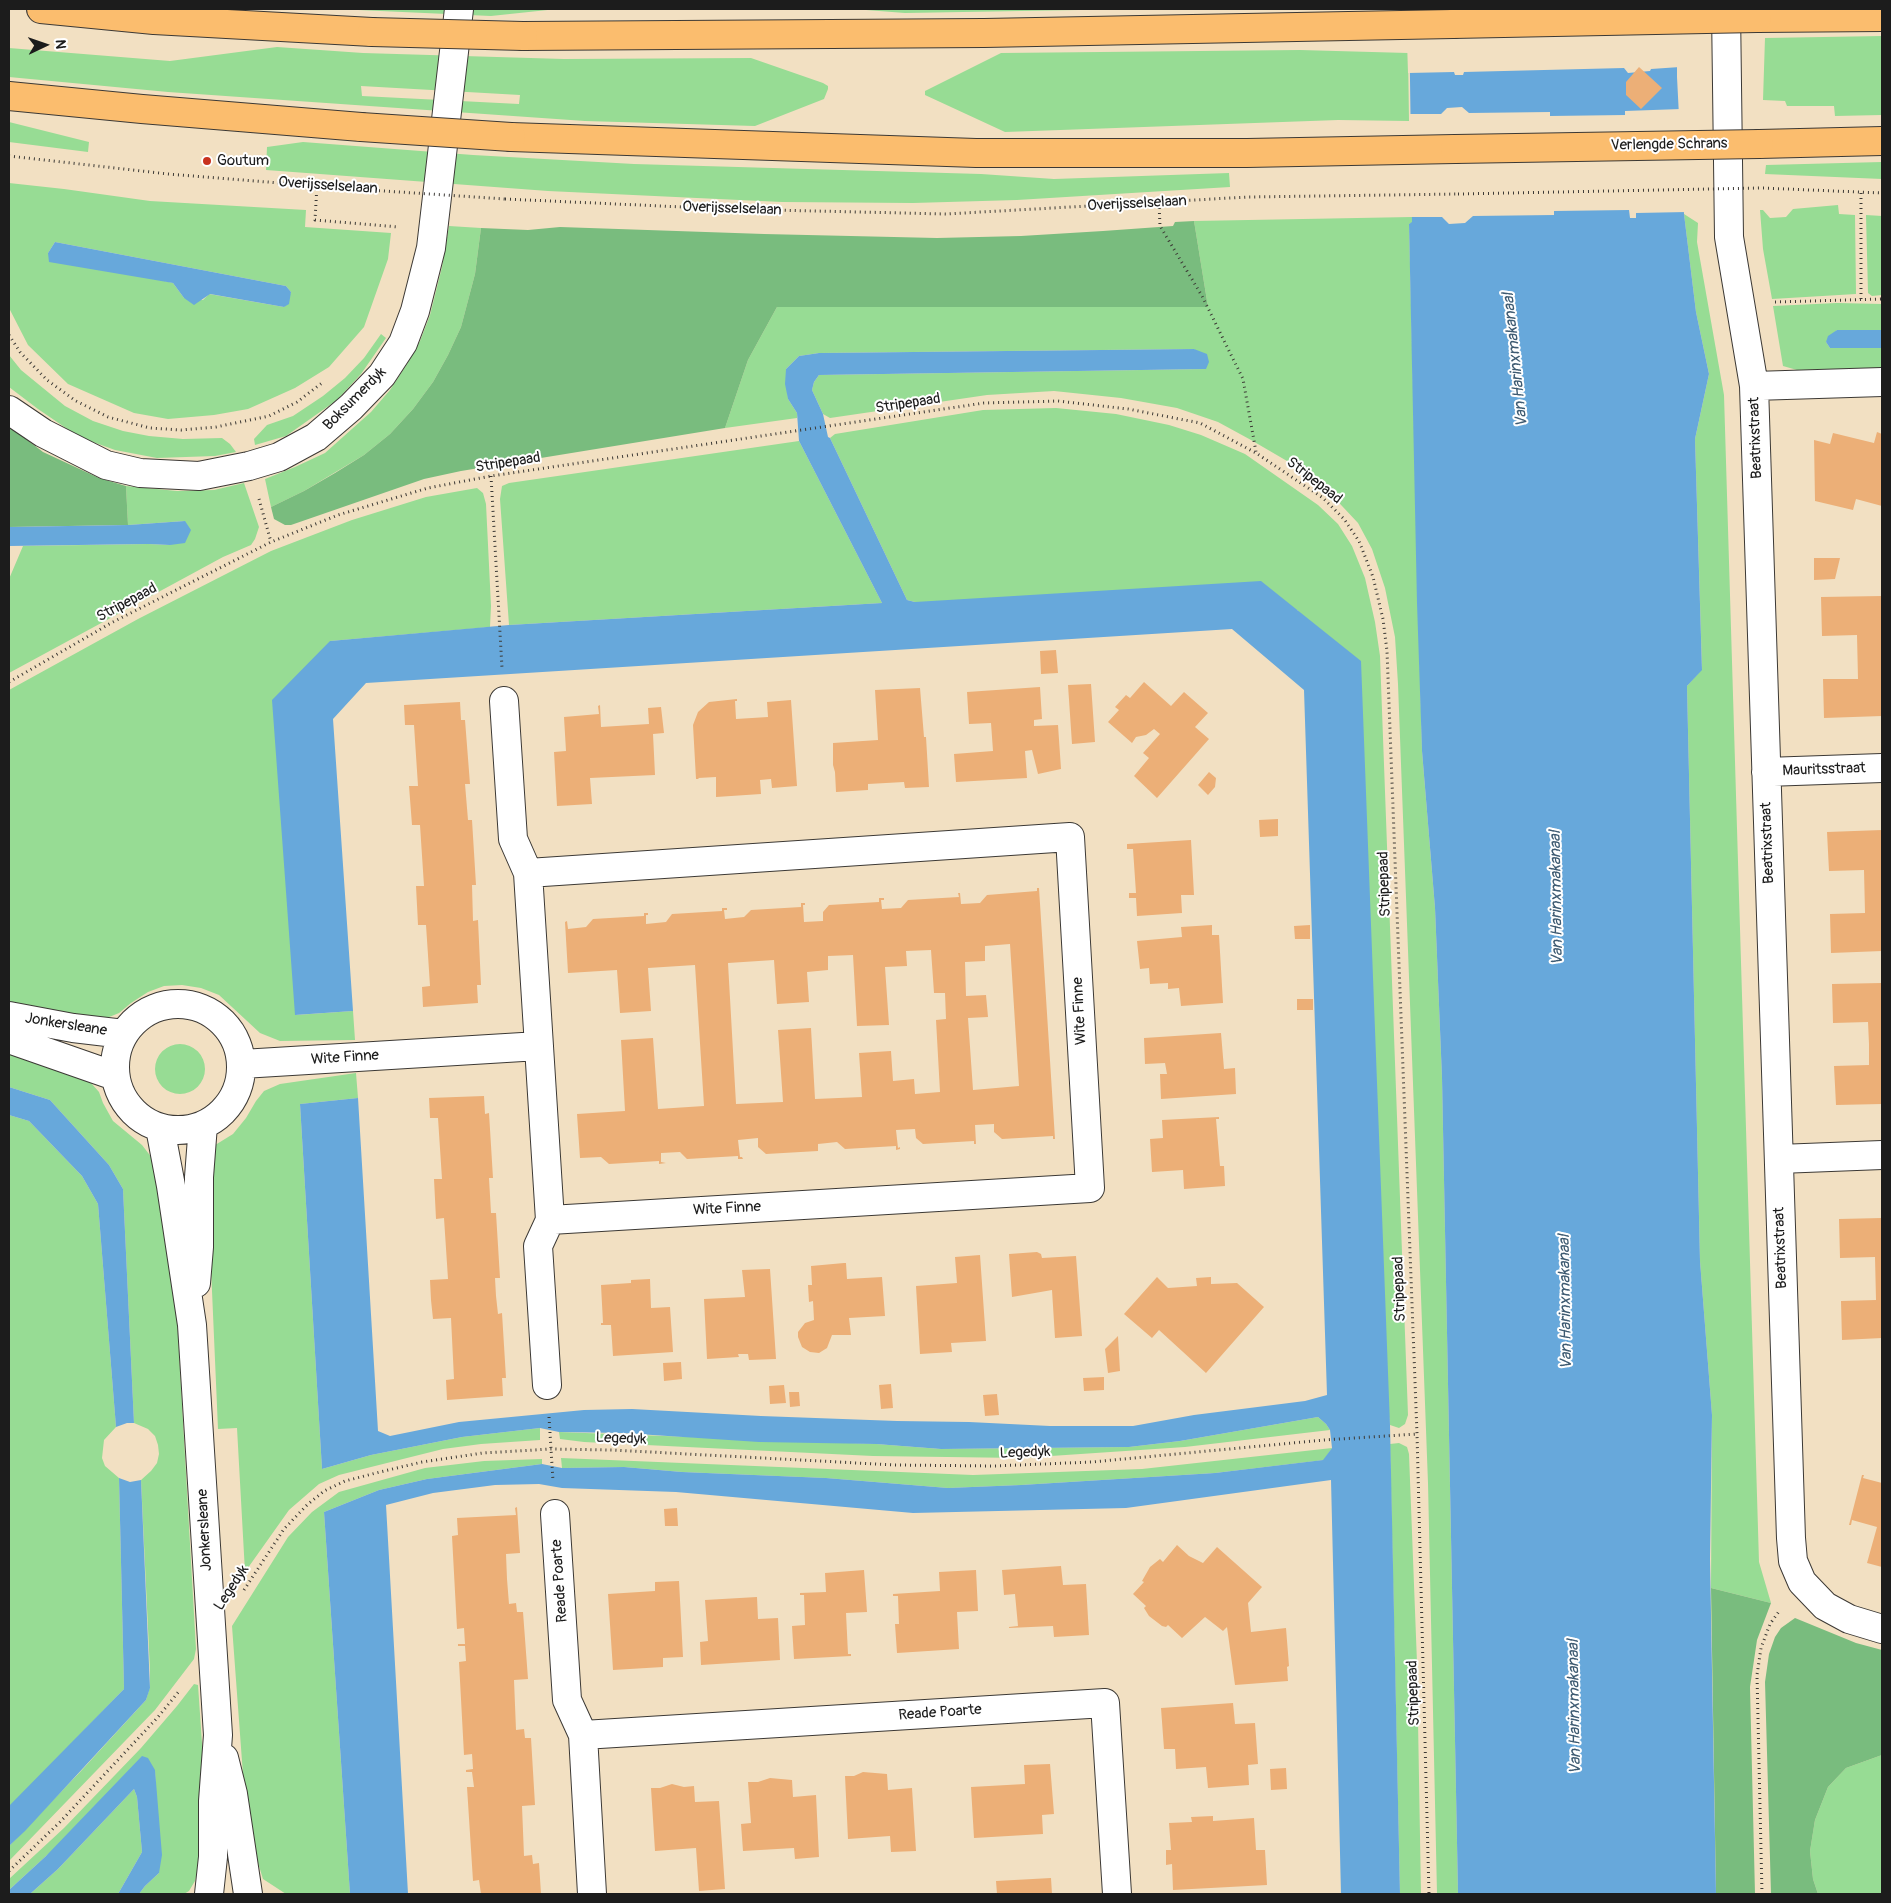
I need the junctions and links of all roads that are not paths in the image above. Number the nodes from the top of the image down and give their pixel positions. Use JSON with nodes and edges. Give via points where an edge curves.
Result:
{"nodes":[{"id":1,"x":41,"y":9,"type":"edge"},
{"id":2,"x":459,"y":9,"type":"edge"},
{"id":3,"x":1726,"y":9,"type":"edge"},
{"id":4,"x":1882,"y":16,"type":"edge"},
{"id":5,"x":9,"y":96,"type":"edge"},
{"id":6,"x":1882,"y":141,"type":"edge"},
{"id":7,"x":1882,"y":382,"type":"edge"},
{"id":8,"x":1754,"y":386,"type":"junction"},
{"id":9,"x":9,"y":410,"type":"edge"},
{"id":10,"x":504,"y":701,"type":"dead end"},
{"id":11,"x":1882,"y":768,"type":"edge"},
{"id":12,"x":1766,"y":772,"type":"junction"},
{"id":13,"x":528,"y":873,"type":"junction"},
{"id":14,"x":9,"y":1016,"type":"edge"},
{"id":15,"x":124,"y":1034,"type":"junction"},
{"id":16,"x":9,"y":1039,"type":"edge"},
{"id":17,"x":539,"y":1046,"type":"junction"},
{"id":18,"x":242,"y":1064,"type":"junction"},
{"id":19,"x":115,"y":1076,"type":"junction"},
{"id":20,"x":204,"y":1125,"type":"junction"},
{"id":21,"x":160,"y":1128,"type":"junction"},
{"id":22,"x":1882,"y":1155,"type":"edge"},
{"id":23,"x":1779,"y":1159,"type":"junction"},
{"id":24,"x":550,"y":1220,"type":"junction"},
{"id":25,"x":192,"y":1324,"type":"junction"},
{"id":26,"x":547,"y":1385,"type":"dead end"},
{"id":27,"x":555,"y":1514,"type":"dead end"},
{"id":28,"x":1882,"y":1629,"type":"edge"},
{"id":29,"x":218,"y":1735,"type":"junction"},
{"id":30,"x":582,"y":1735,"type":"junction"},
{"id":31,"x":209,"y":1894,"type":"edge"},
{"id":32,"x":248,"y":1894,"type":"edge"},
{"id":33,"x":592,"y":1894,"type":"edge"},
{"id":34,"x":1117,"y":1894,"type":"edge"}],
"edges":[{"from":1,"to":4,"type":"main road","bridge":true,"via":[[161,20],[372,32],[523,36],[974,33]]},
{"from":2,"to":9,"type":"street","name":"Boksumerdyk","via":[[431,248],[415,311],[403,342],[382,375],[351,407],[316,438],[279,457],[199,476],[140,473],[106,465],[43,433]]},
{"from":3,"to":8,"type":"street","name":"Beatrixstraat","via":[[1729,237]]},
{"from":5,"to":6,"type":"main road","name":"Verlengde Schrans","bridge":true,"via":[[511,137],[976,153],[1247,153]]},
{"from":7,"to":8,"type":"street"},
{"from":8,"to":12,"type":"street","name":"Beatrixstraat"},
{"from":10,"to":13,"type":"street","via":[[513,840]]},
{"from":11,"to":12,"type":"street","name":"Mauritsstraat"},
{"from":12,"to":23,"type":"street","name":"Beatrixstraat"},
{"from":13,"to":17,"type":"street"},
{"from":13,"to":24,"type":"street","name":"Wite Finne","via":[[1070,837],[1090,1188]]},
{"from":14,"to":15,"type":"street","name":"Jonkersleane"},
{"from":15,"to":18,"type":"street","name":"Jonkersleane","via":[[137,1018],[154,1008],[174,1003],[194,1005],[213,1013],[228,1027],[238,1044]]},
{"from":15,"to":19,"type":"street","name":"Jonkersleane","via":[[116,1054]]},
{"from":16,"to":19,"type":"street","name":"Jonkersleane"},
{"from":17,"to":18,"type":"street","name":"Wite Finne"},
{"from":17,"to":24,"type":"street"},
{"from":18,"to":20,"type":"street","name":"Jonkersleane","via":[[240,1083],[232,1101]]},
{"from":19,"to":21,"type":"street","name":"Jonkersleane","via":[[120,1094],[130,1108],[143,1120]]},
{"from":20,"to":21,"type":"street","name":"Jonkersleane","via":[[182,1130]]},
{"from":20,"to":25,"type":"street","name":"Jonkersleane"},
{"from":21,"to":25,"type":"street","name":"Jonkersleane"},
{"from":22,"to":23,"type":"street"},
{"from":23,"to":28,"type":"street","name":"Beatrixstraat","via":[[1793,1561],[1802,1582],[1826,1606],[1849,1619]]},
{"from":24,"to":26,"type":"street","via":[[538,1246]]},
{"from":25,"to":29,"type":"street","name":"Jonkersleane"},
{"from":27,"to":30,"type":"street","name":"Reade Poarte","via":[[567,1700]]},
{"from":29,"to":31,"type":"street","name":"Jonkersleane"},
{"from":29,"to":32,"type":"street","name":"Jonkersleane","via":[[233,1794]]},
{"from":30,"to":33,"type":"street","name":"Reade Poarte"},
{"from":30,"to":34,"type":"street","name":"Reade Poarte","via":[[1105,1703]]}]}
